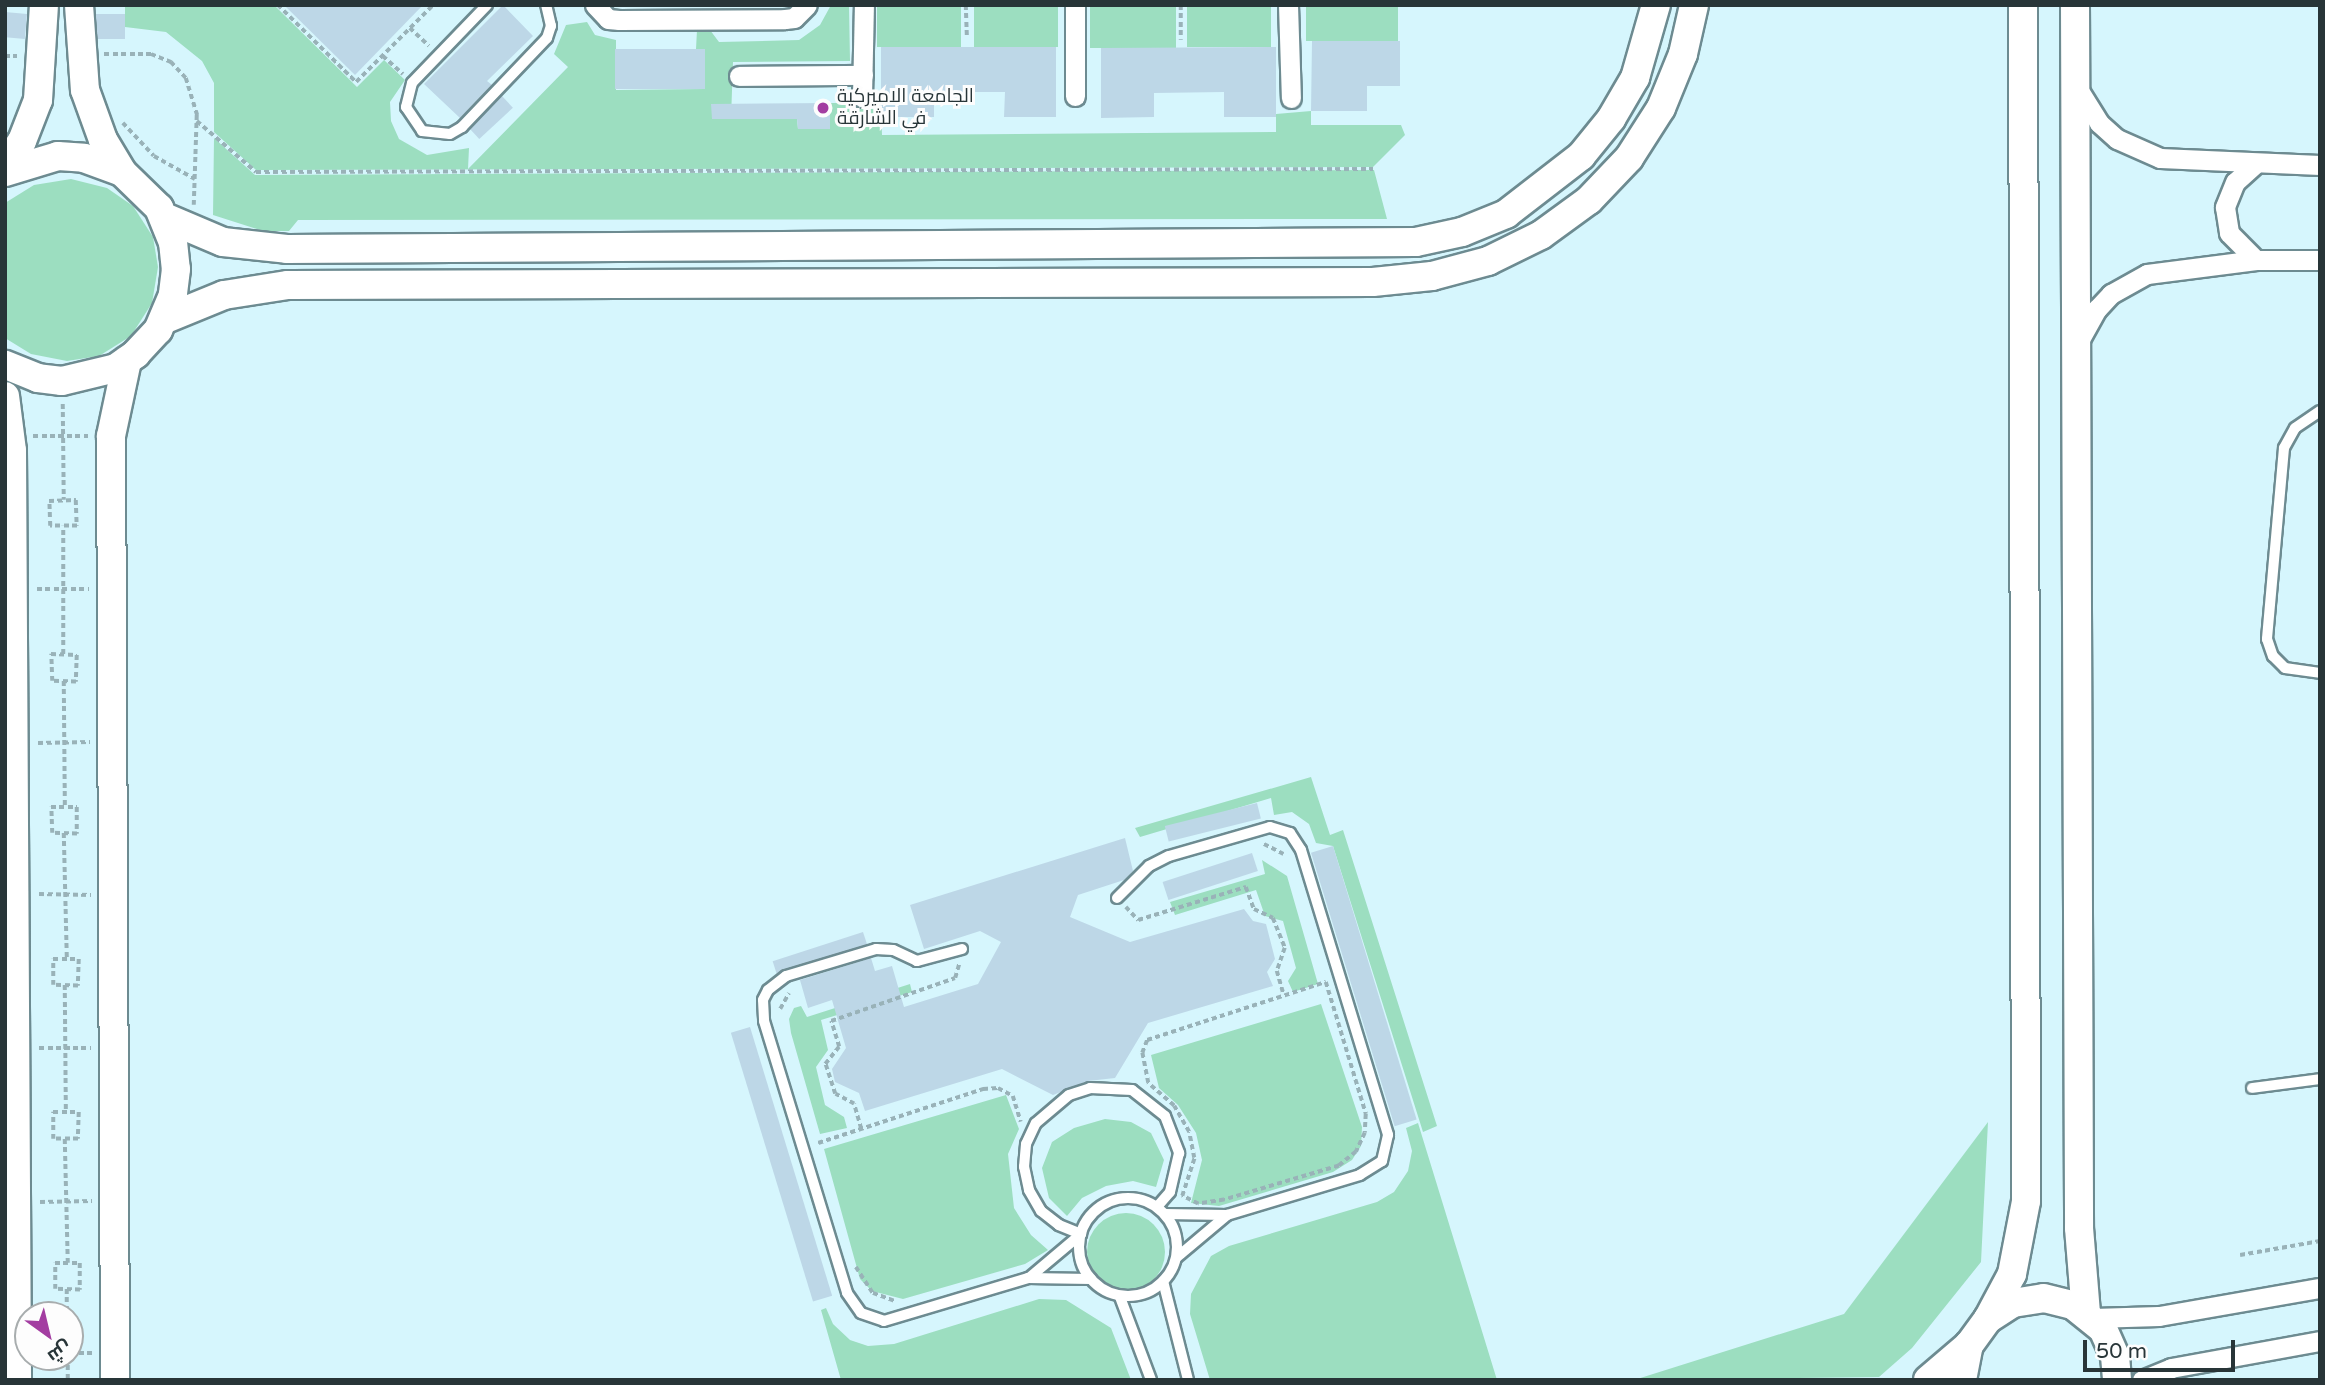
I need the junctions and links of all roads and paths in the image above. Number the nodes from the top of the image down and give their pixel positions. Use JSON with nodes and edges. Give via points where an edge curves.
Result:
{"nodes":[{"id":1,"x":44,"y":5,"type":"edge"},
{"id":2,"x":79,"y":5,"type":"edge"},
{"id":3,"x":278,"y":5,"type":"edge"},
{"id":4,"x":433,"y":5,"type":"edge"},
{"id":5,"x":487,"y":5,"type":"edge"},
{"id":6,"x":546,"y":5,"type":"edge"},
{"id":7,"x":595,"y":5,"type":"edge"},
{"id":8,"x":807,"y":5,"type":"edge"},
{"id":9,"x":864,"y":5,"type":"edge"},
{"id":10,"x":967,"y":5,"type":"edge"},
{"id":11,"x":1075,"y":5,"type":"edge"},
{"id":12,"x":1181,"y":5,"type":"edge"},
{"id":13,"x":1288,"y":5,"type":"edge"},
{"id":14,"x":1656,"y":5,"type":"edge"},
{"id":15,"x":1694,"y":5,"type":"edge"},
{"id":16,"x":2023,"y":5,"type":"edge"},
{"id":17,"x":2075,"y":5,"type":"edge"},
{"id":18,"x":410,"y":28,"type":"junction"},
{"id":19,"x":967,"y":40,"type":"dead end"},
{"id":20,"x":1181,"y":40,"type":"dead end"},
{"id":21,"x":79,"y":54,"type":"junction"},
{"id":22,"x":43,"y":55,"type":"junction"},
{"id":23,"x":438,"y":55,"type":"junction"},
{"id":24,"x":383,"y":56,"type":"junction"},
{"id":25,"x":863,"y":75,"type":"junction"},
{"id":26,"x":739,"y":76,"type":"dead end"},
{"id":27,"x":412,"y":83,"type":"junction"},
{"id":28,"x":2075,"y":83,"type":"junction"},
{"id":29,"x":1075,"y":96,"type":"dead end"},
{"id":30,"x":862,"y":97,"type":"dead end"},
{"id":31,"x":1291,"y":97,"type":"dead end"},
{"id":32,"x":121,"y":121,"type":"dead end"},
{"id":33,"x":197,"y":121,"type":"junction"},
{"id":34,"x":2320,"y":164,"type":"edge"},
{"id":35,"x":2254,"y":165,"type":"junction"},
{"id":36,"x":5,"y":166,"type":"edge"},
{"id":37,"x":1373,"y":169,"type":"dead end"},
{"id":38,"x":5,"y":172,"type":"edge"},
{"id":39,"x":121,"y":172,"type":"junction"},
{"id":40,"x":195,"y":179,"type":"junction"},
{"id":41,"x":164,"y":217,"type":"junction"},
{"id":42,"x":192,"y":232,"type":"junction"},
{"id":43,"x":2256,"y":260,"type":"junction"},
{"id":44,"x":2320,"y":260,"type":"edge"},
{"id":45,"x":163,"y":320,"type":"junction"},
{"id":46,"x":2077,"y":345,"type":"junction"},
{"id":47,"x":127,"y":361,"type":"junction"},
{"id":48,"x":5,"y":365,"type":"edge"},
{"id":49,"x":62,"y":381,"type":"junction"},
{"id":50,"x":5,"y":396,"type":"edge"},
{"id":51,"x":2320,"y":411,"type":"edge"},
{"id":52,"x":11,"y":436,"type":"junction"},
{"id":53,"x":63,"y":436,"type":"junction"},
{"id":54,"x":111,"y":436,"type":"junction"},
{"id":55,"x":64,"y":500,"type":"junction"},
{"id":56,"x":63,"y":526,"type":"junction"},
{"id":57,"x":13,"y":589,"type":"junction"},
{"id":58,"x":64,"y":589,"type":"junction"},
{"id":59,"x":112,"y":589,"type":"junction"},
{"id":60,"x":63,"y":654,"type":"junction"},
{"id":61,"x":2320,"y":673,"type":"edge"},
{"id":62,"x":64,"y":681,"type":"junction"},
{"id":63,"x":113,"y":742,"type":"junction"},
{"id":64,"x":65,"y":743,"type":"junction"},
{"id":65,"x":13,"y":744,"type":"junction"},
{"id":66,"x":65,"y":807,"type":"junction"},
{"id":67,"x":1259,"y":829,"type":"junction"},
{"id":68,"x":64,"y":833,"type":"junction"},
{"id":69,"x":1288,"y":862,"type":"dead end"},
{"id":70,"x":14,"y":894,"type":"junction"},
{"id":71,"x":65,"y":895,"type":"junction"},
{"id":72,"x":114,"y":895,"type":"junction"},
{"id":73,"x":1118,"y":898,"type":"joint"},
{"id":74,"x":962,"y":949,"type":"joint"},
{"id":75,"x":67,"y":959,"type":"junction"},
{"id":76,"x":1322,"y":970,"type":"dead end"},
{"id":77,"x":786,"y":976,"type":"junction"},
{"id":78,"x":1326,"y":982,"type":"junction"},
{"id":79,"x":65,"y":985,"type":"junction"},
{"id":80,"x":1284,"y":995,"type":"junction"},
{"id":81,"x":778,"y":1014,"type":"dead end"},
{"id":82,"x":15,"y":1048,"type":"junction"},
{"id":83,"x":66,"y":1048,"type":"junction"},
{"id":84,"x":114,"y":1048,"type":"junction"},
{"id":85,"x":2320,"y":1079,"type":"edge"},
{"id":86,"x":2252,"y":1088,"type":"dead end"},
{"id":87,"x":66,"y":1112,"type":"junction"},
{"id":88,"x":1023,"y":1126,"type":"dead end"},
{"id":89,"x":814,"y":1129,"type":"dead end"},
{"id":90,"x":861,"y":1129,"type":"junction"},
{"id":91,"x":65,"y":1139,"type":"junction"},
{"id":92,"x":818,"y":1143,"type":"junction"},
{"id":93,"x":822,"y":1156,"type":"dead end"},
{"id":94,"x":115,"y":1200,"type":"junction"},
{"id":95,"x":67,"y":1201,"type":"junction"},
{"id":96,"x":16,"y":1202,"type":"junction"},
{"id":97,"x":1161,"y":1210,"type":"junction"},
{"id":98,"x":1227,"y":1215,"type":"junction"},
{"id":99,"x":1081,"y":1234,"type":"junction"},
{"id":100,"x":2320,"y":1241,"type":"edge"},
{"id":101,"x":2240,"y":1255,"type":"dead end"},
{"id":102,"x":1176,"y":1258,"type":"junction"},
{"id":103,"x":68,"y":1263,"type":"junction"},
{"id":104,"x":855,"y":1263,"type":"dead end"},
{"id":105,"x":1028,"y":1278,"type":"junction"},
{"id":106,"x":1091,"y":1279,"type":"junction"},
{"id":107,"x":1163,"y":1281,"type":"junction"},
{"id":108,"x":2320,"y":1288,"type":"edge"},
{"id":109,"x":67,"y":1289,"type":"junction"},
{"id":110,"x":1120,"y":1297,"type":"junction"},
{"id":111,"x":67,"y":1301,"type":"edge"},
{"id":112,"x":902,"y":1301,"type":"dead end"},
{"id":113,"x":2090,"y":1315,"type":"junction"},
{"id":114,"x":1988,"y":1319,"type":"junction"},
{"id":115,"x":2320,"y":1341,"type":"edge"},
{"id":116,"x":1969,"y":1345,"type":"junction"},
{"id":117,"x":17,"y":1380,"type":"edge"},
{"id":118,"x":116,"y":1380,"type":"edge"},
{"id":119,"x":1151,"y":1380,"type":"edge"},
{"id":120,"x":1188,"y":1380,"type":"edge"},
{"id":121,"x":1928,"y":1380,"type":"edge"},
{"id":122,"x":1962,"y":1380,"type":"edge"},
{"id":123,"x":2118,"y":1380,"type":"edge"},
{"id":124,"x":2142,"y":1380,"type":"edge"}],
"edges":[{"from":1,"to":22,"type":"street"},
{"from":2,"to":21,"type":"street"},
{"from":3,"to":24,"type":"path","via":[[356,82]]},
{"from":4,"to":18,"type":"path"},
{"from":5,"to":23,"type":"lane"},
{"from":6,"to":27,"type":"lane","via":[[551,26],[547,38],[450,134],[428,133],[411,121],[406,107]]},
{"from":7,"to":8,"type":"street","via":[[608,19],[619,20],[785,19],[794,18]]},
{"from":9,"to":25,"type":"street"},
{"from":10,"to":19,"type":"path"},
{"from":11,"to":29,"type":"street"},
{"from":12,"to":20,"type":"path"},
{"from":13,"to":31,"type":"street"},
{"from":14,"to":42,"type":"street","via":[[1635,78],[1611,119],[1581,156],[1506,214],[1462,232],[1416,242],[287,249],[223,242]]},
{"from":15,"to":45,"type":"street","via":[[1683,54],[1661,108],[1629,158],[1589,200],[1541,235],[1488,261],[1432,276],[1373,282],[288,285],[224,295]]},
{"from":16,"to":114,"type":"street","via":[[2025,1201],[2011,1274]]},
{"from":17,"to":28,"type":"street"},
{"from":18,"to":23,"type":"path"},
{"from":18,"to":24,"type":"path"},
{"from":21,"to":22,"type":"street"},
{"from":21,"to":33,"type":"path","via":[[151,54],[171,62],[193,90]]},
{"from":21,"to":39,"type":"street","via":[[89,107]]},
{"from":22,"to":36,"type":"street","via":[[31,121]]},
{"from":23,"to":27,"type":"lane"},
{"from":24,"to":27,"type":"path"},
{"from":25,"to":26,"type":"street"},
{"from":25,"to":30,"type":"street"},
{"from":28,"to":35,"type":"street","via":[[2099,123],[2138,151],[2160,158]]},
{"from":28,"to":46,"type":"street"},
{"from":32,"to":40,"type":"path","via":[[154,156]]},
{"from":33,"to":37,"type":"path","via":[[256,172]]},
{"from":33,"to":40,"type":"path"},
{"from":34,"to":35,"type":"street"},
{"from":35,"to":43,"type":"street","via":[[2235,182],[2225,207],[2229,233]]},
{"from":38,"to":39,"type":"street","via":[[32,160],[71,156]]},
{"from":39,"to":41,"type":"street","via":[[146,191]]},
{"from":40,"to":42,"type":"path"},
{"from":41,"to":42,"type":"street"},
{"from":41,"to":45,"type":"street","via":[[176,269]]},
{"from":43,"to":44,"type":"street"},
{"from":43,"to":46,"type":"street","via":[[2167,268],[2129,282],[2097,309]]},
{"from":45,"to":47,"type":"street"},
{"from":46,"to":113,"type":"street","via":[[2079,1228]]},
{"from":47,"to":49,"type":"street","via":[[103,373]]},
{"from":47,"to":54,"type":"street"},
{"from":48,"to":49,"type":"street","via":[[38,378]]},
{"from":49,"to":53,"type":"path"},
{"from":50,"to":52,"type":"street"},
{"from":51,"to":61,"type":"lane","via":[[2295,428],[2284,448],[2267,639],[2273,656],[2285,668]]},
{"from":52,"to":53,"type":"path"},
{"from":52,"to":57,"type":"street"},
{"from":53,"to":54,"type":"path"},
{"from":53,"to":55,"type":"path"},
{"from":54,"to":59,"type":"street"},
{"from":55,"to":56,"type":"path","via":[[76,500],[77,526]]},
{"from":55,"to":56,"type":"path","via":[[49,501],[50,526]]},
{"from":56,"to":58,"type":"path"},
{"from":57,"to":58,"type":"path"},
{"from":57,"to":65,"type":"street"},
{"from":58,"to":59,"type":"path"},
{"from":58,"to":60,"type":"path"},
{"from":59,"to":63,"type":"street"},
{"from":60,"to":62,"type":"path","via":[[51,654],[52,681]]},
{"from":60,"to":62,"type":"path","via":[[77,654],[76,681]]},
{"from":62,"to":64,"type":"path"},
{"from":63,"to":64,"type":"path"},
{"from":63,"to":72,"type":"street"},
{"from":64,"to":65,"type":"path"},
{"from":64,"to":66,"type":"path"},
{"from":65,"to":70,"type":"street"},
{"from":66,"to":68,"type":"path","via":[[51,807],[52,833]]},
{"from":66,"to":68,"type":"path","via":[[78,807],[77,834]]},
{"from":67,"to":69,"type":"path","via":[[1265,847],[1275,848]]},
{"from":67,"to":73,"type":"lane","via":[[1159,860]]},
{"from":67,"to":98,"type":"lane","via":[[1280,828],[1297,840],[1388,1135],[1387,1149],[1382,1161],[1360,1175]]},
{"from":68,"to":71,"type":"path"},
{"from":70,"to":71,"type":"path"},
{"from":70,"to":82,"type":"street"},
{"from":71,"to":72,"type":"path"},
{"from":71,"to":75,"type":"path"},
{"from":72,"to":84,"type":"street"},
{"from":73,"to":80,"type":"path","via":[[1138,920],[1246,887],[1254,909],[1273,918],[1285,948],[1277,971]]},
{"from":74,"to":77,"type":"lane","via":[[917,961],[893,950],[876,949]]},
{"from":74,"to":90,"type":"path","via":[[956,978],[831,1021],[839,1047],[825,1064],[835,1094],[854,1104]]},
{"from":75,"to":79,"type":"path","via":[[79,959],[78,986]]},
{"from":75,"to":79,"type":"path","via":[[53,958],[53,985]]},
{"from":76,"to":78,"type":"path"},
{"from":77,"to":81,"type":"path","via":[[790,996]]},
{"from":77,"to":105,"type":"lane","via":[[768,990],[762,1011],[852,1304],[861,1313],[884,1321]]},
{"from":78,"to":80,"type":"path"},
{"from":78,"to":80,"type":"path","via":[[1366,1114],[1365,1133],[1356,1152],[1339,1166],[1198,1204],[1182,1196],[1194,1158],[1189,1132],[1174,1106],[1148,1083],[1145,1047],[1156,1034]]},
{"from":79,"to":83,"type":"path"},
{"from":82,"to":83,"type":"path"},
{"from":82,"to":96,"type":"street"},
{"from":83,"to":84,"type":"path"},
{"from":83,"to":87,"type":"path"},
{"from":84,"to":94,"type":"street"},
{"from":85,"to":86,"type":"lane"},
{"from":87,"to":91,"type":"path","via":[[53,1112],[53,1139]]},
{"from":87,"to":91,"type":"path","via":[[79,1112],[78,1139]]},
{"from":88,"to":90,"type":"path","via":[[1013,1096],[998,1088]]},
{"from":89,"to":92,"type":"path"},
{"from":90,"to":92,"type":"path"},
{"from":91,"to":95,"type":"path"},
{"from":92,"to":93,"type":"path"},
{"from":94,"to":95,"type":"path"},
{"from":94,"to":118,"type":"street"},
{"from":95,"to":96,"type":"path"},
{"from":95,"to":103,"type":"path"},
{"from":96,"to":117,"type":"street"},
{"from":97,"to":98,"type":"lane"},
{"from":97,"to":99,"type":"lane","via":[[1132,1198],[1119,1199],[1095,1211]]},
{"from":97,"to":99,"type":"lane","via":[[1174,1182],[1179,1153],[1165,1116],[1132,1090],[1090,1088],[1069,1095],[1036,1123],[1026,1144],[1024,1167],[1029,1190],[1041,1210],[1059,1225]]},
{"from":97,"to":102,"type":"lane","via":[[1175,1232]]},
{"from":98,"to":102,"type":"lane"},
{"from":99,"to":105,"type":"lane"},
{"from":99,"to":106,"type":"lane","via":[[1082,1263]]},
{"from":100,"to":101,"type":"path"},
{"from":102,"to":107,"type":"lane"},
{"from":103,"to":109,"type":"path","via":[[55,1263],[55,1289]]},
{"from":103,"to":109,"type":"path","via":[[80,1263],[80,1290]]},
{"from":104,"to":112,"type":"path","via":[[873,1293],[888,1301]]},
{"from":105,"to":106,"type":"lane"},
{"from":106,"to":110,"type":"lane"},
{"from":107,"to":110,"type":"lane","via":[[1140,1294]]},
{"from":107,"to":120,"type":"lane"},
{"from":108,"to":113,"type":"street","via":[[2159,1316]]},
{"from":109,"to":111,"type":"path"},
{"from":110,"to":119,"type":"lane"},
{"from":113,"to":114,"type":"street","via":[[2059,1300],[2036,1298],[2013,1303]]},
{"from":113,"to":123,"type":"street","via":[[2110,1342]]},
{"from":114,"to":116,"type":"street"},
{"from":115,"to":124,"type":"street","via":[[2171,1368]]},
{"from":116,"to":121,"type":"street"},
{"from":116,"to":122,"type":"street"}]}
